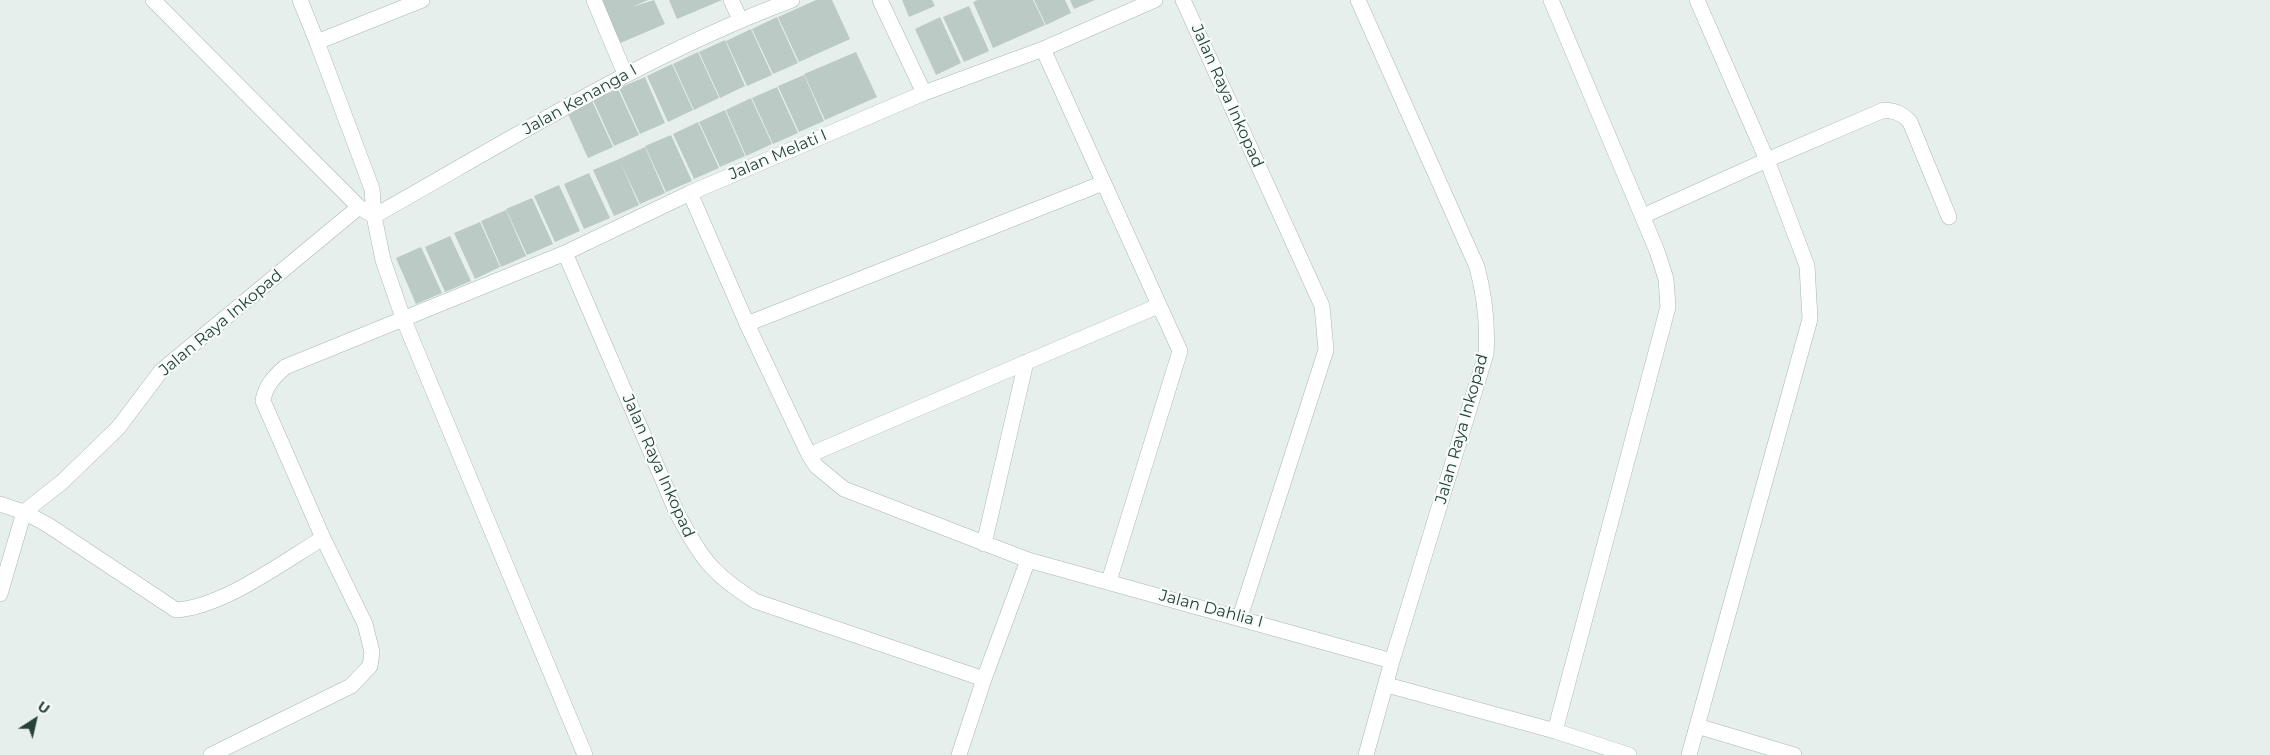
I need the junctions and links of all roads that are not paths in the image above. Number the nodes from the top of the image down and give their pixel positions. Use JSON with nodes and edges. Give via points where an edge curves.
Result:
{"nodes":[{"id":1,"x":153,"y":0,"type":"edge"},
{"id":2,"x":300,"y":0,"type":"edge"},
{"id":3,"x":422,"y":0,"type":"edge"},
{"id":4,"x":594,"y":0,"type":"edge"},
{"id":5,"x":732,"y":0,"type":"edge"},
{"id":6,"x":792,"y":0,"type":"edge"},
{"id":7,"x":880,"y":0,"type":"edge"},
{"id":8,"x":1155,"y":0,"type":"edge"},
{"id":9,"x":1183,"y":0,"type":"edge"},
{"id":10,"x":1358,"y":0,"type":"edge"},
{"id":11,"x":1551,"y":0,"type":"edge"},
{"id":12,"x":1696,"y":0,"type":"edge"},
{"id":13,"x":740,"y":19,"type":"junction"},
{"id":14,"x":317,"y":42,"type":"junction"},
{"id":15,"x":1043,"y":50,"type":"junction"},
{"id":16,"x":626,"y":74,"type":"junction"},
{"id":17,"x":924,"y":93,"type":"junction"},
{"id":18,"x":1766,"y":160,"type":"junction"},
{"id":19,"x":1103,"y":183,"type":"junction"},
{"id":20,"x":690,"y":193,"type":"junction"},
{"id":21,"x":359,"y":207,"type":"junction"},
{"id":22,"x":374,"y":216,"type":"junction"},
{"id":23,"x":1643,"y":216,"type":"junction"},
{"id":24,"x":1949,"y":217,"type":"dead end"},
{"id":25,"x":565,"y":253,"type":"junction"},
{"id":26,"x":1158,"y":306,"type":"junction"},
{"id":27,"x":403,"y":318,"type":"junction"},
{"id":28,"x":747,"y":324,"type":"junction"},
{"id":29,"x":1026,"y":362,"type":"junction"},
{"id":30,"x":809,"y":455,"type":"junction"},
{"id":31,"x":0,"y":504,"type":"edge"},
{"id":32,"x":24,"y":512,"type":"junction"},
{"id":33,"x":323,"y":538,"type":"junction"},
{"id":34,"x":984,"y":544,"type":"junction"},
{"id":35,"x":1028,"y":560,"type":"junction"},
{"id":36,"x":1109,"y":581,"type":"junction"},
{"id":37,"x":0,"y":594,"type":"edge"},
{"id":38,"x":1240,"y":617,"type":"junction"},
{"id":39,"x":1392,"y":661,"type":"junction"},
{"id":40,"x":984,"y":679,"type":"junction"},
{"id":41,"x":1387,"y":685,"type":"junction"},
{"id":42,"x":1697,"y":726,"type":"junction"},
{"id":43,"x":1555,"y":731,"type":"junction"},
{"id":44,"x":211,"y":755,"type":"edge"},
{"id":45,"x":585,"y":755,"type":"edge"},
{"id":46,"x":959,"y":755,"type":"edge"},
{"id":47,"x":1366,"y":755,"type":"edge"},
{"id":48,"x":1629,"y":755,"type":"edge"},
{"id":49,"x":1688,"y":755,"type":"edge"},
{"id":50,"x":1794,"y":755,"type":"edge"}],
"edges":[{"from":1,"to":21,"type":"street"},
{"from":2,"to":14,"type":"street"},
{"from":3,"to":14,"type":"street"},
{"from":4,"to":16,"type":"street"},
{"from":5,"to":13,"type":"street"},
{"from":6,"to":13,"type":"street","name":"Jalan Kenanga I"},
{"from":7,"to":17,"type":"street"},
{"from":8,"to":15,"type":"street","name":"Jalan Melati I"},
{"from":9,"to":38,"type":"street","name":"Jalan Raya Inkopad","via":[[1322,306],[1326,331],[1326,350]]},
{"from":10,"to":39,"type":"street","name":"Jalan Raya Inkopad","via":[[1477,267],[1488,326],[1486,354]]},
{"from":11,"to":23,"type":"street"},
{"from":12,"to":18,"type":"street"},
{"from":13,"to":16,"type":"street","name":"Jalan Kenanga I"},
{"from":14,"to":22,"type":"street","via":[[372,189]]},
{"from":15,"to":17,"type":"street","name":"Jalan Melati I"},
{"from":15,"to":19,"type":"street"},
{"from":16,"to":22,"type":"street","name":"Jalan Kenanga I"},
{"from":17,"to":20,"type":"street","name":"Jalan Melati I"},
{"from":18,"to":23,"type":"street"},
{"from":18,"to":24,"type":"street","via":[[1884,110],[1895,111],[1911,124]]},
{"from":18,"to":42,"type":"street","via":[[1807,266],[1810,319]]},
{"from":19,"to":26,"type":"street"},
{"from":19,"to":28,"type":"street"},
{"from":20,"to":25,"type":"street","name":"Jalan Melati I"},
{"from":20,"to":28,"type":"street"},
{"from":21,"to":22,"type":"street"},
{"from":21,"to":32,"type":"street","name":"Jalan Raya Inkopad","via":[[161,371],[118,428],[62,482]]},
{"from":22,"to":27,"type":"street","via":[[383,260]]},
{"from":23,"to":43,"type":"street","via":[[1666,279],[1668,307]]},
{"from":25,"to":27,"type":"street","name":"Jalan Melati I"},
{"from":25,"to":40,"type":"street","name":"Jalan Raya Inkopad","via":[[677,513],[694,546],[711,568],[755,601]]},
{"from":26,"to":29,"type":"street"},
{"from":26,"to":36,"type":"street","via":[[1180,350]]},
{"from":27,"to":33,"type":"street","via":[[285,367],[264,392],[263,401]]},
{"from":27,"to":45,"type":"street"},
{"from":28,"to":30,"type":"street"},
{"from":29,"to":30,"type":"street"},
{"from":29,"to":34,"type":"street"},
{"from":30,"to":34,"type":"street","via":[[816,466],[844,489]]},
{"from":31,"to":32,"type":"street"},
{"from":32,"to":33,"type":"street","via":[[176,610],[192,609],[235,591]]},
{"from":32,"to":37,"type":"street"},
{"from":33,"to":44,"type":"street","via":[[365,624],[372,652],[370,666],[351,686]]},
{"from":34,"to":35,"type":"street"},
{"from":35,"to":36,"type":"street","name":"Jalan Dahlia I"},
{"from":35,"to":40,"type":"street"},
{"from":36,"to":38,"type":"street","name":"Jalan Dahlia I"},
{"from":38,"to":39,"type":"street","name":"Jalan Dahlia I"},
{"from":39,"to":41,"type":"street","name":"Jalan Raya Inkopad"},
{"from":40,"to":46,"type":"street"},
{"from":41,"to":43,"type":"street"},
{"from":41,"to":47,"type":"street","name":"Jalan Raya Inkopad"},
{"from":42,"to":49,"type":"street"},
{"from":42,"to":50,"type":"street"},
{"from":43,"to":48,"type":"street"}]}
